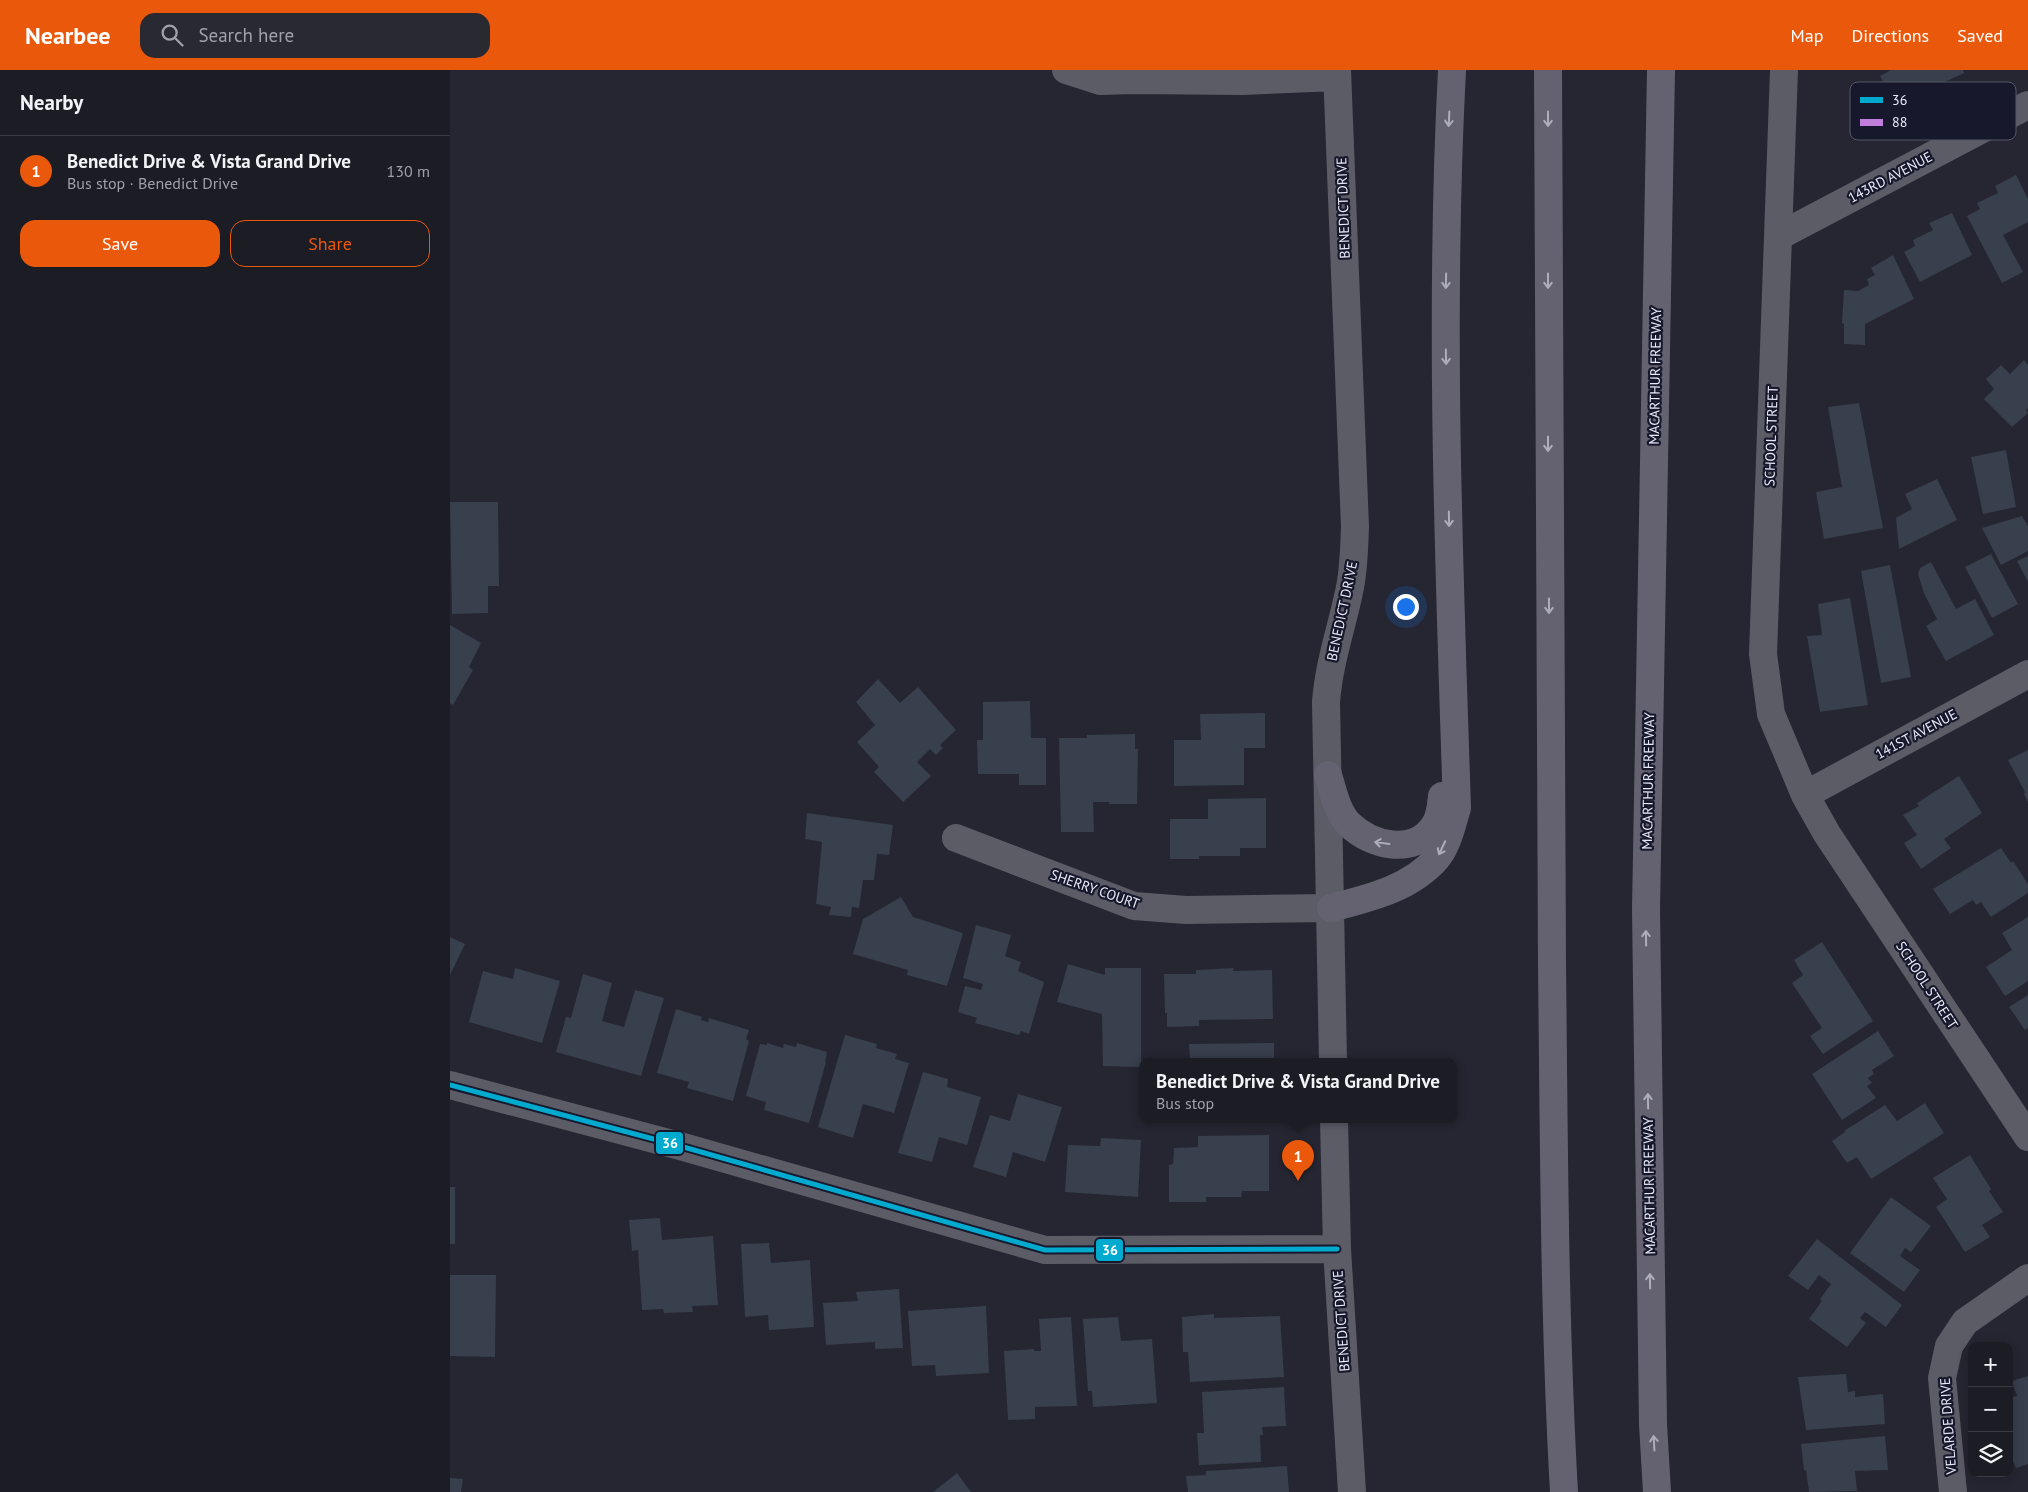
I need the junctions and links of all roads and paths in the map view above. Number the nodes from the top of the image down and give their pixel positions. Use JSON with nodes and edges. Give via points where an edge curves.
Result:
{"nodes":[{"id":1,"x":1066,"y":70,"type":"edge"},
{"id":2,"x":1452,"y":70,"type":"edge"},
{"id":3,"x":1548,"y":70,"type":"edge"},
{"id":4,"x":1661,"y":70,"type":"edge"},
{"id":5,"x":1784,"y":70,"type":"edge"},
{"id":6,"x":1337,"y":74,"type":"edge"},
{"id":7,"x":1132,"y":75,"type":"edge"},
{"id":8,"x":2028,"y":105,"type":"edge"},
{"id":9,"x":2016,"y":111,"type":"edge"},
{"id":10,"x":1961,"y":140,"type":"edge"},
{"id":11,"x":1779,"y":236,"type":"junction"},
{"id":12,"x":1452,"y":645,"type":"junction"},
{"id":13,"x":2028,"y":674,"type":"edge"},
{"id":14,"x":1328,"y":775,"type":"junction"},
{"id":15,"x":1805,"y":795,"type":"junction"},
{"id":16,"x":956,"y":838,"type":"dead end"},
{"id":17,"x":1331,"y":908,"type":"junction"},
{"id":18,"x":1334,"y":1058,"type":"edge"},
{"id":19,"x":450,"y":1085,"type":"edge"},
{"id":20,"x":1334,"y":1123,"type":"edge"},
{"id":21,"x":2028,"y":1137,"type":"edge"},
{"id":22,"x":1337,"y":1249,"type":"junction"},
{"id":23,"x":2028,"y":1278,"type":"edge"},
{"id":24,"x":1352,"y":1492,"type":"edge"},
{"id":25,"x":1564,"y":1492,"type":"edge"},
{"id":26,"x":1657,"y":1492,"type":"edge"},
{"id":27,"x":1953,"y":1492,"type":"edge"}],
"edges":[{"from":1,"to":7,"type":"street","via":[[1100,81]]},
{"from":2,"to":12,"type":"highway","one_way":true,"via":[[1446,298]]},
{"from":3,"to":25,"type":"highway","one_way":true,"via":[[1548,557],[1554,1146]]},
{"from":26,"to":4,"type":"highway","name":"MACARTHUR FREEWAY","one_way":true,"via":[[1652,1404],[1646,909]]},
{"from":5,"to":11,"type":"street","name":"SCHOOL STREET"},
{"from":6,"to":7,"type":"street","via":[[1243,81]]},
{"from":6,"to":14,"type":"street","name":"BENEDICT DRIVE","via":[[1355,527],[1349,591],[1328,679]]},
{"from":8,"to":9,"type":"street","name":"143RD AVENUE"},
{"from":10,"to":11,"type":"street","name":"143RD AVENUE"},
{"from":11,"to":15,"type":"street","name":"SCHOOL STREET","via":[[1763,654],[1771,714]]},
{"from":12,"to":14,"type":"highway","one_way":true,"via":[[1441,808],[1434,826],[1418,840],[1400,845],[1374,842],[1348,823],[1337,806]]},
{"from":12,"to":17,"type":"highway","one_way":true,"via":[[1457,808],[1449,834],[1438,857],[1418,875],[1395,889]]},
{"from":13,"to":15,"type":"street","name":"141ST AVENUE"},
{"from":14,"to":17,"type":"street","name":"BENEDICT DRIVE"},
{"from":15,"to":21,"type":"street","name":"SCHOOL STREET","via":[[1827,834]]},
{"from":16,"to":17,"type":"street","name":"SHERRY COURT","via":[[1134,906],[1186,910]]},
{"from":17,"to":18,"type":"street","name":"BENEDICT DRIVE"},
{"from":19,"to":22,"type":"street","via":[[680,1146],[1045,1250]]},
{"from":20,"to":22,"type":"street","name":"BENEDICT DRIVE"},
{"from":22,"to":24,"type":"street","name":"BENEDICT DRIVE"},
{"from":23,"to":27,"type":"street","name":"VELARDE DRIVE","via":[[1965,1322],[1949,1346],[1942,1378]]}]}
